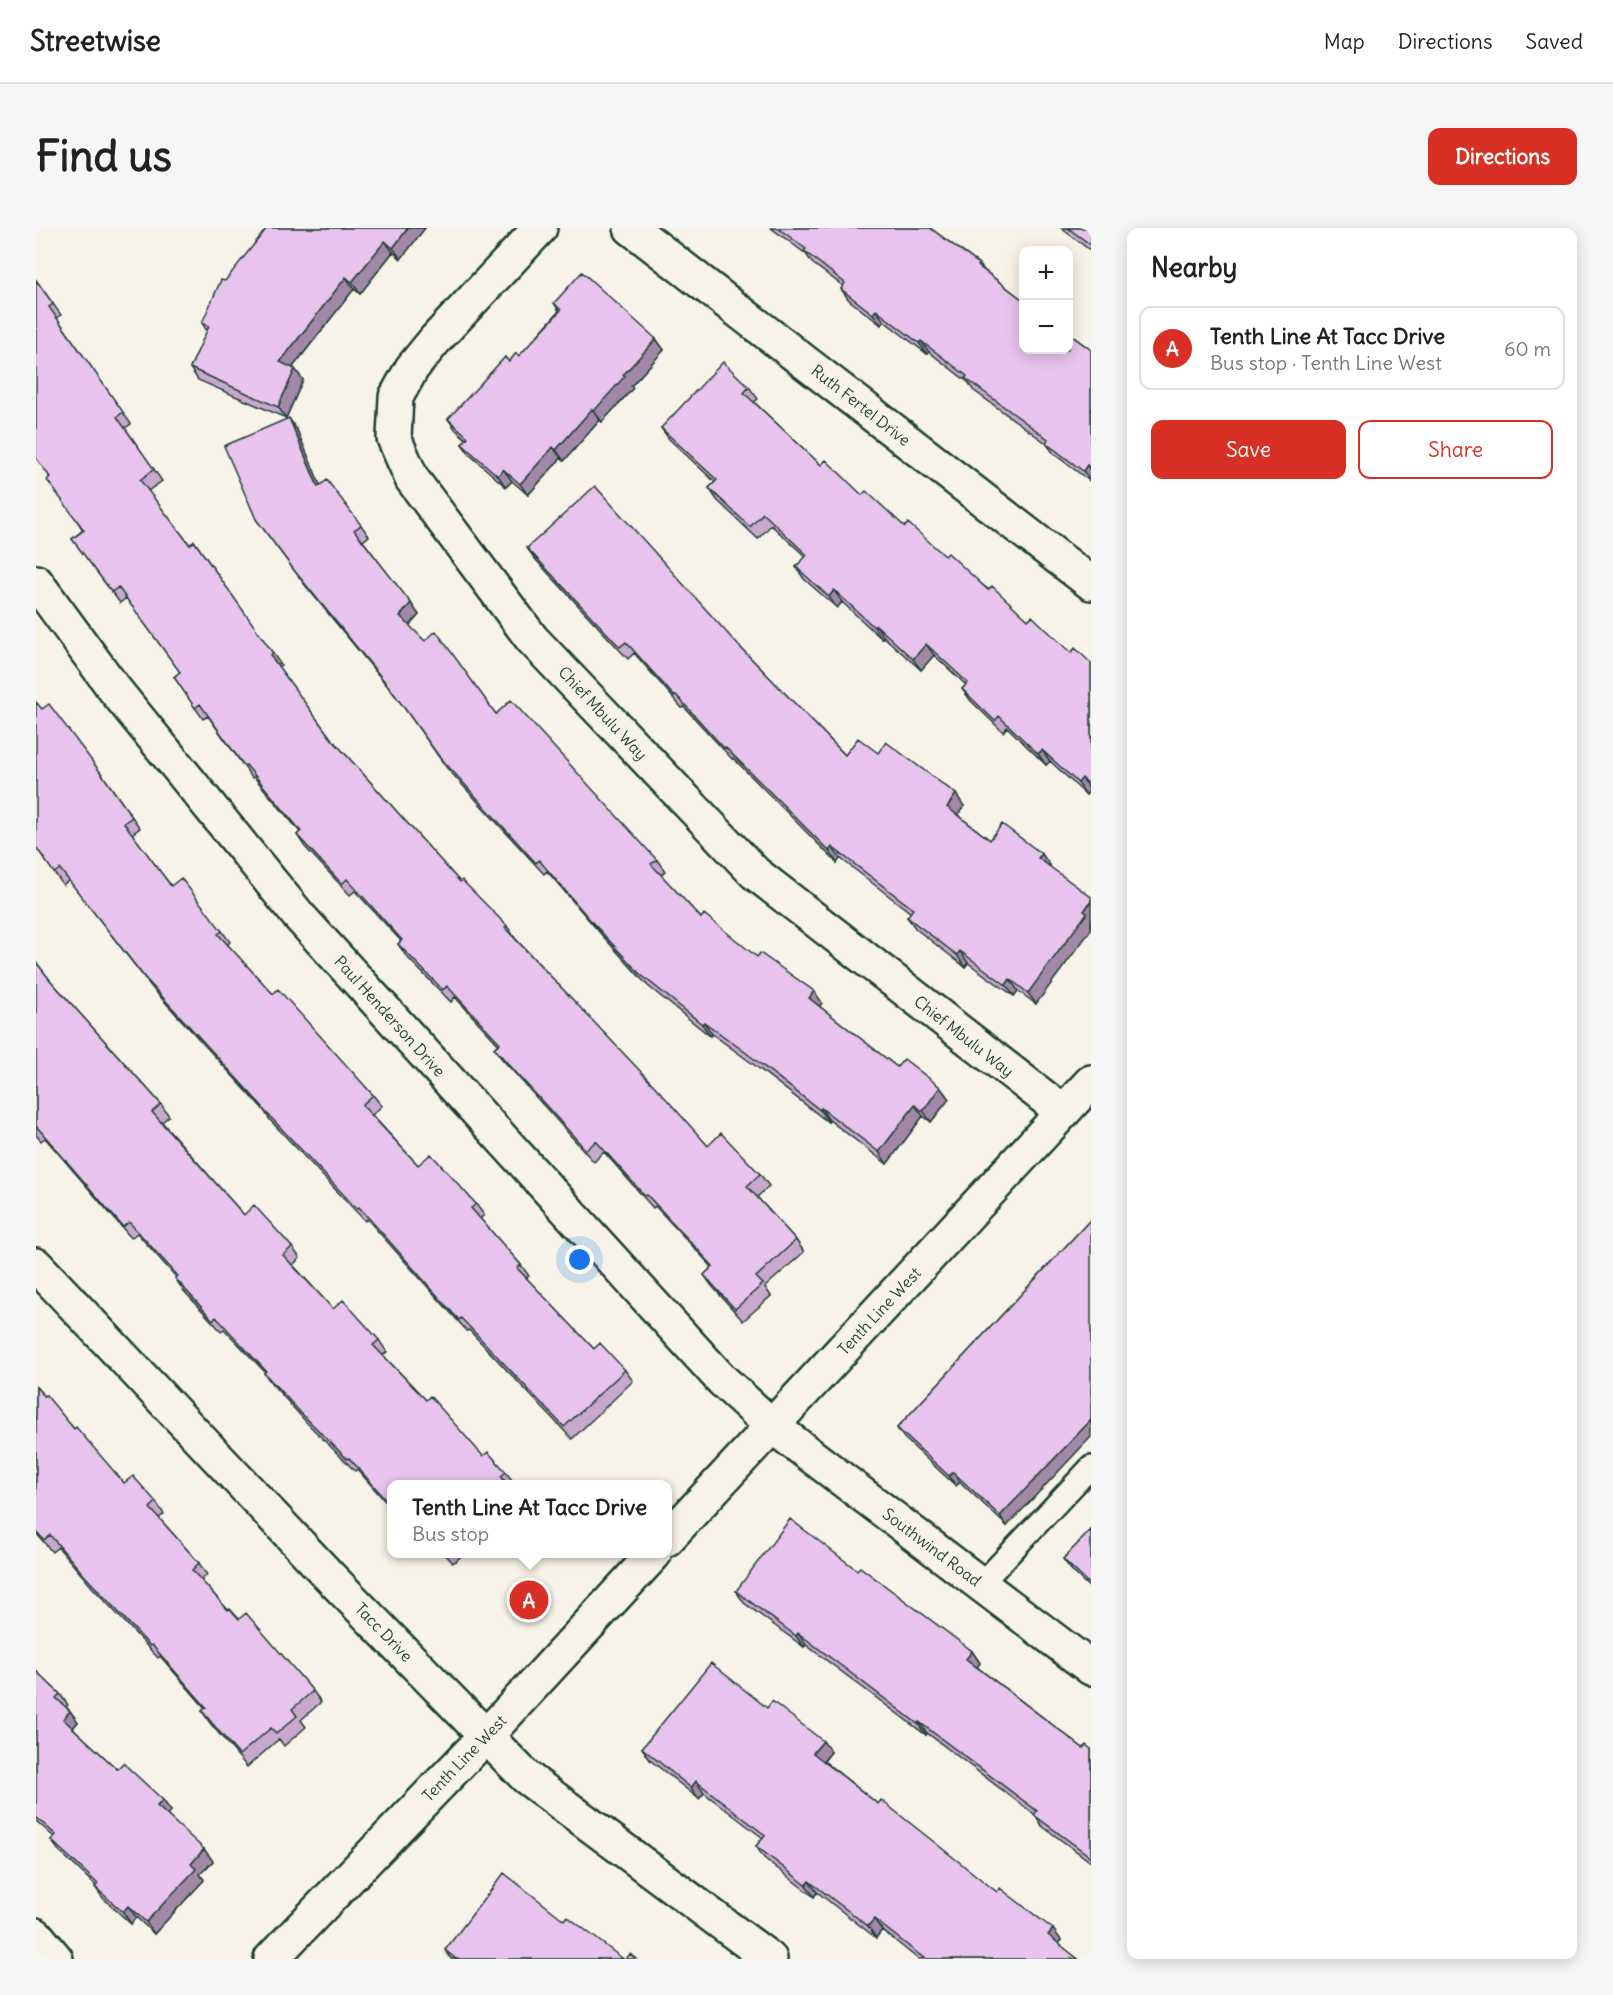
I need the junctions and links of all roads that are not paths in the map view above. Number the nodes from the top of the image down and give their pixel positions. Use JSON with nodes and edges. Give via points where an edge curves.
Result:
{"nodes":[{"id":1,"x":540,"y":228,"type":"edge"},
{"id":2,"x":631,"y":228,"type":"edge"},
{"id":3,"x":36,"y":582,"type":"edge"},
{"id":4,"x":1091,"y":583,"type":"edge"},
{"id":5,"x":1091,"y":1082,"type":"edge"},
{"id":6,"x":1063,"y":1112,"type":"junction"},
{"id":7,"x":36,"y":1265,"type":"edge"},
{"id":8,"x":772,"y":1426,"type":"junction"},
{"id":9,"x":1091,"y":1467,"type":"edge"},
{"id":10,"x":672,"y":1534,"type":"edge"},
{"id":11,"x":650,"y":1558,"type":"edge"},
{"id":12,"x":981,"y":1584,"type":"junction"},
{"id":13,"x":1091,"y":1668,"type":"edge"},
{"id":14,"x":486,"y":1736,"type":"junction"},
{"id":15,"x":36,"y":1935,"type":"edge"},
{"id":16,"x":57,"y":1959,"type":"edge"},
{"id":17,"x":271,"y":1959,"type":"edge"},
{"id":18,"x":770,"y":1959,"type":"edge"}],
"edges":[{"from":1,"to":6,"type":"street","name":"Chief Mbulu Way","via":[[435,340],[412,368],[396,397],[393,438],[412,479],[532,639],[755,873]]},
{"from":2,"to":4,"type":"street","name":"Ruth Fertel Drive"},
{"from":3,"to":8,"type":"street","name":"Paul Henderson Drive","via":[[115,690],[298,915],[722,1380]]},
{"from":5,"to":6,"type":"street","name":"Tenth Line West"},
{"from":6,"to":8,"type":"street","name":"Tenth Line West"},
{"from":7,"to":14,"type":"street","name":"Tacc Drive"},
{"from":8,"to":10,"type":"street","name":"Tenth Line West"},
{"from":8,"to":12,"type":"street","name":"Southwind Road"},
{"from":9,"to":12,"type":"lane"},
{"from":11,"to":14,"type":"street","name":"Tenth Line West"},
{"from":12,"to":13,"type":"street","name":"Southwind Road"},
{"from":14,"to":17,"type":"street","name":"Tenth Line West"},
{"from":14,"to":18,"type":"street","name":"Tacc Drive","via":[[526,1777]]},
{"from":15,"to":16,"type":"street"}]}
